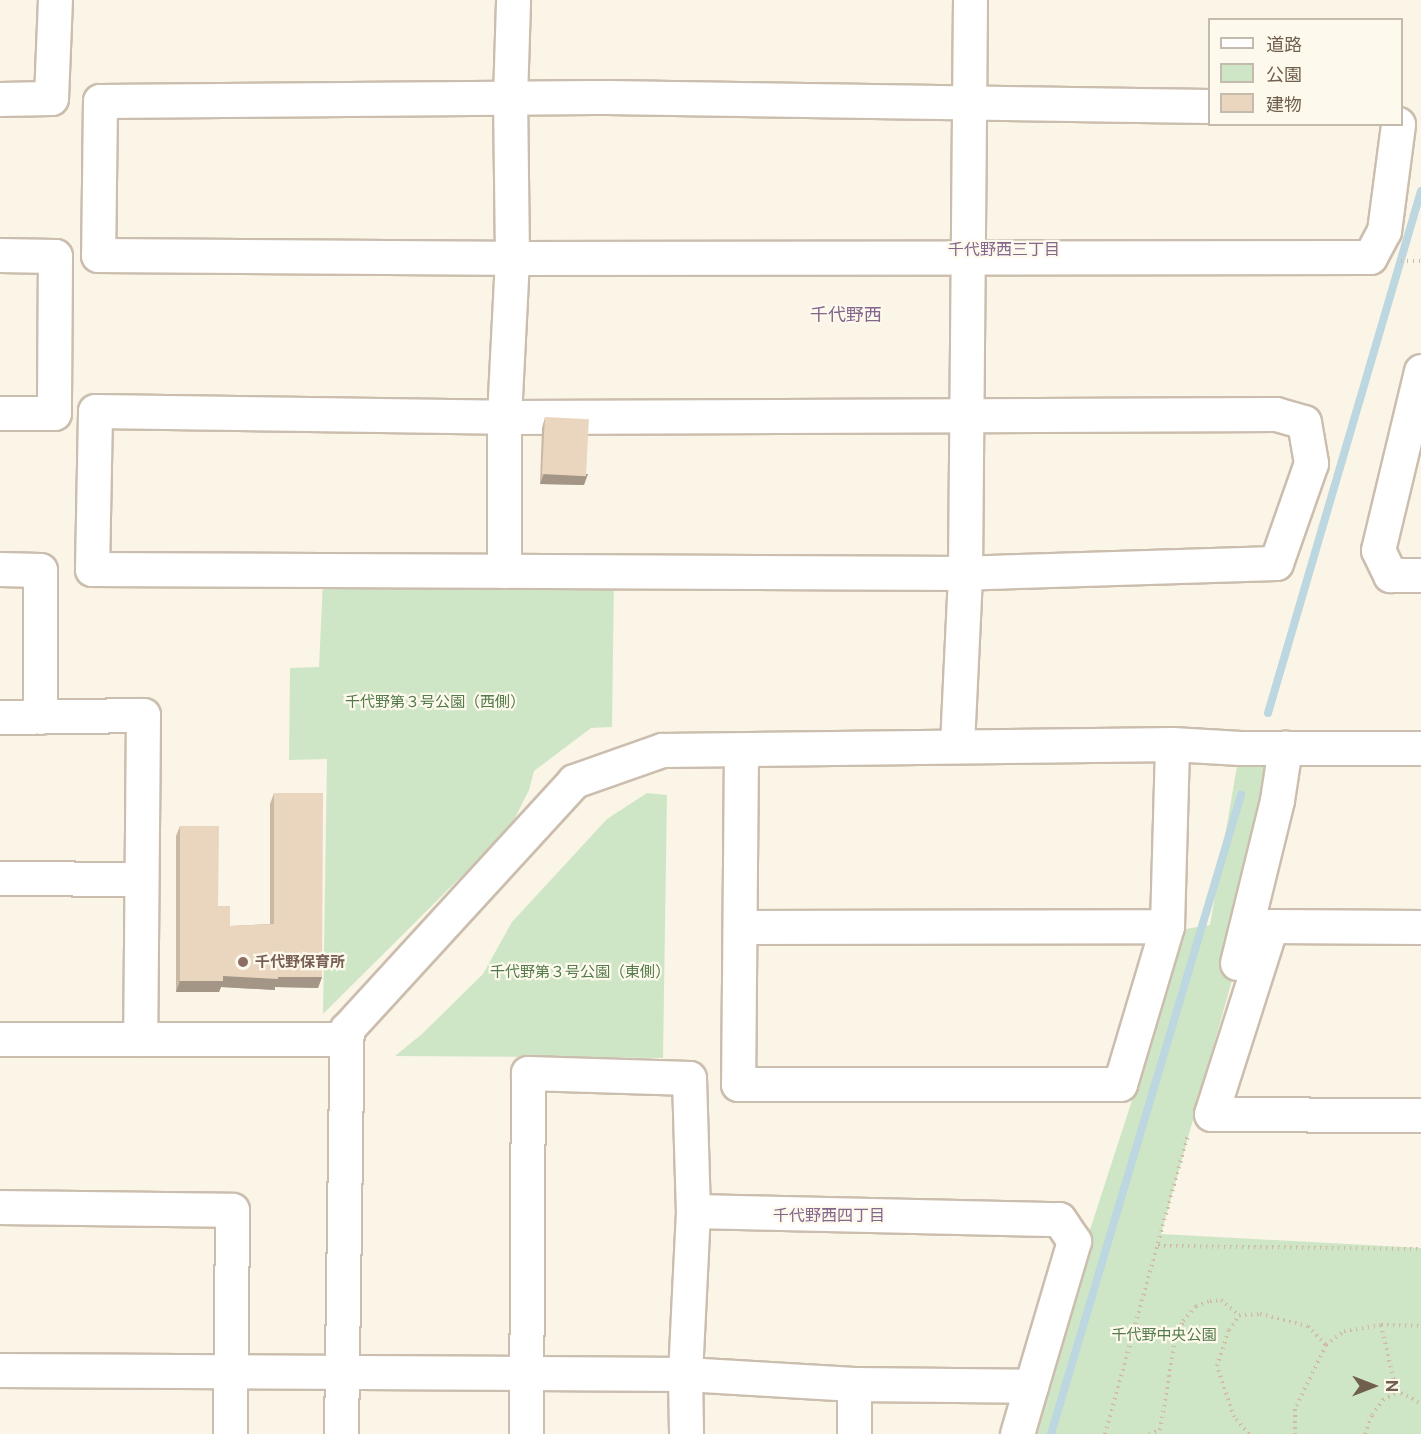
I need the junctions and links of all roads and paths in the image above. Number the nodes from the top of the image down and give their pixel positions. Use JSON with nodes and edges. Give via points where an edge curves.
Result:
{"nodes":[{"id":1,"x":55,"y":0,"type":"edge"},
{"id":2,"x":513,"y":0,"type":"edge"},
{"id":3,"x":970,"y":0,"type":"edge"},
{"id":4,"x":510,"y":98,"type":"junction"},
{"id":5,"x":0,"y":99,"type":"edge"},
{"id":6,"x":970,"y":103,"type":"junction"},
{"id":7,"x":1208,"y":106,"type":"edge"},
{"id":8,"x":1398,"y":126,"type":"edge"},
{"id":9,"x":0,"y":255,"type":"edge"},
{"id":10,"x":970,"y":257,"type":"junction"},
{"id":11,"x":512,"y":258,"type":"junction"},
{"id":12,"x":1421,"y":371,"type":"edge"},
{"id":13,"x":0,"y":413,"type":"edge"},
{"id":14,"x":968,"y":416,"type":"junction"},
{"id":15,"x":504,"y":417,"type":"junction"},
{"id":16,"x":1415,"y":419,"type":"edge"},
{"id":17,"x":0,"y":569,"type":"edge"},
{"id":18,"x":504,"y":571,"type":"junction"},
{"id":19,"x":965,"y":573,"type":"junction"},
{"id":20,"x":1421,"y":575,"type":"edge"},
{"id":21,"x":0,"y":717,"type":"edge"},
{"id":22,"x":39,"y":717,"type":"junction"},
{"id":23,"x":1172,"y":744,"type":"junction"},
{"id":24,"x":957,"y":745,"type":"junction"},
{"id":25,"x":1285,"y":748,"type":"junction"},
{"id":26,"x":1421,"y":748,"type":"edge"},
{"id":27,"x":741,"y":750,"type":"junction"},
{"id":28,"x":0,"y":878,"type":"edge"},
{"id":29,"x":141,"y":879,"type":"junction"},
{"id":30,"x":740,"y":927,"type":"junction"},
{"id":31,"x":1167,"y":927,"type":"junction"},
{"id":32,"x":1421,"y":927,"type":"edge"},
{"id":33,"x":0,"y":1039,"type":"edge"},
{"id":34,"x":140,"y":1039,"type":"junction"},
{"id":35,"x":346,"y":1039,"type":"junction"},
{"id":36,"x":1193,"y":1115,"type":"joint"},
{"id":37,"x":1421,"y":1115,"type":"edge"},
{"id":38,"x":0,"y":1207,"type":"edge"},
{"id":39,"x":693,"y":1211,"type":"junction"},
{"id":40,"x":1158,"y":1246,"type":"junction"},
{"id":41,"x":1421,"y":1249,"type":"edge"},
{"id":42,"x":1239,"y":1316,"type":"junction"},
{"id":43,"x":1381,"y":1325,"type":"junction"},
{"id":44,"x":1421,"y":1326,"type":"edge"},
{"id":45,"x":1326,"y":1345,"type":"junction"},
{"id":46,"x":0,"y":1370,"type":"edge"},
{"id":47,"x":526,"y":1372,"type":"junction"},
{"id":48,"x":231,"y":1373,"type":"junction"},
{"id":49,"x":343,"y":1373,"type":"junction"},
{"id":50,"x":685,"y":1374,"type":"junction"},
{"id":51,"x":854,"y":1384,"type":"junction"},
{"id":52,"x":1031,"y":1386,"type":"junction"},
{"id":53,"x":1399,"y":1391,"type":"junction"},
{"id":54,"x":1421,"y":1404,"type":"edge"},
{"id":55,"x":230,"y":1434,"type":"edge"},
{"id":56,"x":341,"y":1434,"type":"edge"},
{"id":57,"x":526,"y":1434,"type":"edge"},
{"id":58,"x":686,"y":1434,"type":"edge"},
{"id":59,"x":854,"y":1434,"type":"edge"},
{"id":60,"x":1017,"y":1434,"type":"edge"},
{"id":61,"x":1105,"y":1434,"type":"edge"},
{"id":62,"x":1149,"y":1434,"type":"edge"},
{"id":63,"x":1249,"y":1434,"type":"edge"},
{"id":64,"x":1295,"y":1434,"type":"edge"},
{"id":65,"x":1365,"y":1434,"type":"edge"}],
"edges":[{"from":1,"to":5,"type":"street","via":[[51,98]]},
{"from":2,"to":4,"type":"street"},
{"from":3,"to":6,"type":"street"},
{"from":4,"to":6,"type":"street"},
{"from":4,"to":11,"type":"street"},
{"from":4,"to":11,"type":"street","via":[[100,101],[98,255]]},
{"from":6,"to":7,"type":"street"},
{"from":6,"to":10,"type":"street"},
{"from":8,"to":10,"type":"street","via":[[1384,231],[1370,257]]},
{"from":9,"to":13,"type":"street","via":[[55,256],[54,413]]},
{"from":10,"to":11,"type":"street"},
{"from":10,"to":14,"type":"street"},
{"from":11,"to":15,"type":"street"},
{"from":12,"to":16,"type":"street"},
{"from":14,"to":15,"type":"street"},
{"from":14,"to":19,"type":"street"},
{"from":14,"to":19,"type":"street","via":[[1276,414],[1304,422],[1311,463],[1276,563]]},
{"from":15,"to":18,"type":"street"},
{"from":15,"to":18,"type":"street","via":[[95,411],[92,568]]},
{"from":16,"to":20,"type":"street","via":[[1378,550],[1390,575]]},
{"from":17,"to":22,"type":"street","via":[[39,570]]},
{"from":18,"to":19,"type":"street"},
{"from":19,"to":24,"type":"street"},
{"from":21,"to":22,"type":"street"},
{"from":22,"to":29,"type":"street","via":[[143,715]]},
{"from":23,"to":24,"type":"street"},
{"from":23,"to":25,"type":"street"},
{"from":23,"to":31,"type":"street"},
{"from":24,"to":27,"type":"street"},
{"from":25,"to":26,"type":"street"},
{"from":25,"to":36,"type":"street","via":[[1248,923]]},
{"from":27,"to":30,"type":"street"},
{"from":27,"to":35,"type":"street","via":[[662,750],[574,782],[347,1029]]},
{"from":28,"to":29,"type":"street"},
{"from":29,"to":34,"type":"street"},
{"from":30,"to":31,"type":"street"},
{"from":30,"to":31,"type":"street","via":[[738,1084],[1120,1084]]},
{"from":32,"to":37,"type":"street","via":[[1271,926],[1211,1114]]},
{"from":33,"to":34,"type":"street"},
{"from":34,"to":35,"type":"street"},
{"from":35,"to":49,"type":"street"},
{"from":36,"to":40,"type":"path"},
{"from":38,"to":48,"type":"street","via":[[232,1209]]},
{"from":39,"to":47,"type":"street","via":[[689,1078],[528,1073]]},
{"from":39,"to":50,"type":"street"},
{"from":39,"to":52,"type":"street","via":[[1059,1219],[1074,1240]]},
{"from":40,"to":41,"type":"path"},
{"from":40,"to":61,"type":"path"},
{"from":42,"to":45,"type":"path","via":[[1260,1314],[1308,1326]]},
{"from":42,"to":62,"type":"path","via":[[1221,1300],[1196,1306],[1182,1321],[1160,1430]]},
{"from":42,"to":63,"type":"path","via":[[1229,1330],[1217,1366],[1234,1417]]},
{"from":43,"to":44,"type":"path"},
{"from":43,"to":45,"type":"path","via":[[1344,1331]]},
{"from":43,"to":53,"type":"path"},
{"from":45,"to":64,"type":"path","via":[[1295,1409]]},
{"from":46,"to":48,"type":"street"},
{"from":47,"to":49,"type":"street"},
{"from":47,"to":50,"type":"street"},
{"from":47,"to":57,"type":"street"},
{"from":48,"to":49,"type":"street"},
{"from":48,"to":55,"type":"street"},
{"from":49,"to":56,"type":"street"},
{"from":50,"to":51,"type":"street"},
{"from":50,"to":58,"type":"street"},
{"from":51,"to":52,"type":"street"},
{"from":51,"to":59,"type":"street"},
{"from":52,"to":60,"type":"street"},
{"from":53,"to":54,"type":"path"},
{"from":53,"to":65,"type":"path","via":[[1383,1400]]}]}
